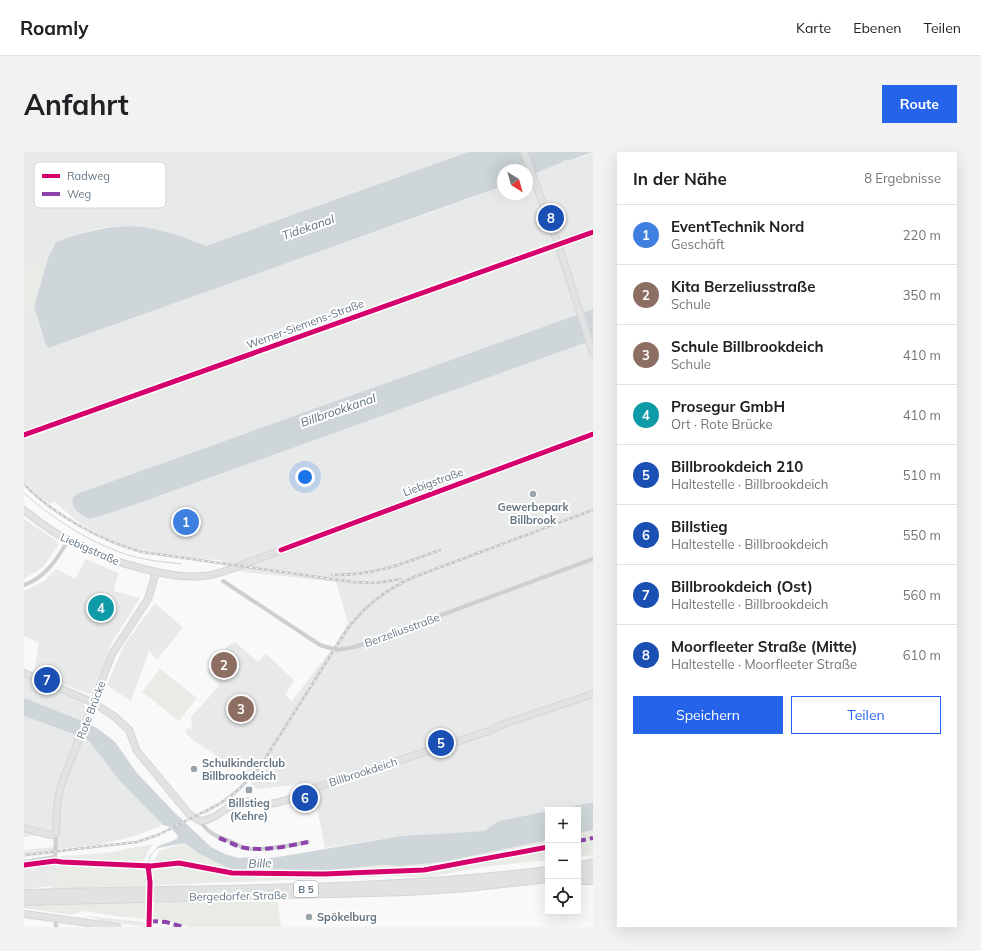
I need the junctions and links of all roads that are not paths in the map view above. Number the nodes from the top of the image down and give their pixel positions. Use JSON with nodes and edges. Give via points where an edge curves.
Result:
{"nodes":[{"id":1,"x":524,"y":152,"type":"edge"},
{"id":2,"x":593,"y":232,"type":"edge"},
{"id":3,"x":558,"y":244,"type":"junction"},
{"id":4,"x":592,"y":351,"type":"edge"},
{"id":5,"x":593,"y":434,"type":"edge"},
{"id":6,"x":24,"y":435,"type":"edge"},
{"id":7,"x":24,"y":510,"type":"edge"},
{"id":8,"x":68,"y":541,"type":"junction"},
{"id":9,"x":593,"y":559,"type":"edge"},
{"id":10,"x":156,"y":572,"type":"junction"},
{"id":11,"x":223,"y":581,"type":"dead end"},
{"id":12,"x":24,"y":586,"type":"edge"},
{"id":13,"x":24,"y":673,"type":"edge"},
{"id":14,"x":593,"y":694,"type":"edge"},
{"id":15,"x":94,"y":703,"type":"junction"},
{"id":16,"x":200,"y":821,"type":"junction"},
{"id":17,"x":24,"y":828,"type":"edge"},
{"id":18,"x":56,"y":834,"type":"junction"},
{"id":19,"x":308,"y":842,"type":"dead end"},
{"id":20,"x":24,"y":862,"type":"edge"},
{"id":21,"x":593,"y":864,"type":"edge"},
{"id":22,"x":581,"y":866,"type":"edge"},
{"id":23,"x":545,"y":871,"type":"edge"},
{"id":24,"x":593,"y":871,"type":"edge"},
{"id":25,"x":581,"y":873,"type":"edge"},
{"id":26,"x":545,"y":878,"type":"edge"},
{"id":27,"x":581,"y":880,"type":"edge"},
{"id":28,"x":593,"y":880,"type":"edge"},
{"id":29,"x":24,"y":894,"type":"edge"},
{"id":30,"x":24,"y":900,"type":"edge"},
{"id":31,"x":24,"y":914,"type":"edge"},
{"id":32,"x":54,"y":917,"type":"junction"},
{"id":33,"x":56,"y":927,"type":"edge"},
{"id":34,"x":117,"y":927,"type":"edge"}],
"edges":[{"from":1,"to":3,"type":"street"},
{"from":2,"to":3,"type":"street","name":"Werner-Siemens-Straße"},
{"from":3,"to":4,"type":"street"},
{"from":3,"to":6,"type":"street","name":"Werner-Siemens-Straße"},
{"from":5,"to":10,"type":"street","name":"Liebigstraße","via":[[218,573],[192,576]]},
{"from":7,"to":8,"type":"street","name":"Liebigstraße"},
{"from":8,"to":10,"type":"street","name":"Liebigstraße","via":[[111,561]]},
{"from":8,"to":12,"type":"street","via":[[51,567]]},
{"from":9,"to":11,"type":"street","name":"Berzeliusstraße","via":[[355,647],[337,650],[328,649],[309,640]]},
{"from":10,"to":15,"type":"street","name":"Rote Brücke","via":[[148,599],[112,654]]},
{"from":13,"to":15,"type":"street"},
{"from":14,"to":16,"type":"street","name":"Billbrookdeich","via":[[283,801],[266,804],[238,802],[210,819]]},
{"from":15,"to":16,"type":"street","via":[[115,716],[129,730],[137,751],[190,814]]},
{"from":15,"to":18,"type":"street","name":"Rote Brücke","via":[[61,786],[56,807]]},
{"from":16,"to":19,"type":"street","via":[[208,831],[219,838],[244,848],[280,847]]},
{"from":17,"to":18,"type":"street","via":[[50,835]]},
{"from":18,"to":20,"type":"street","name":"Rote Brücke","via":[[55,858]]},
{"from":21,"to":22,"type":"highway"},
{"from":23,"to":29,"type":"highway","name":"Bergedorfer Straße","number":"B 5","via":[[408,885]]},
{"from":24,"to":25,"type":"highway"},
{"from":26,"to":30,"type":"highway","name":"Bergedorfer Straße","number":"B 5","via":[[408,891]]},
{"from":27,"to":28,"type":"highway"},
{"from":31,"to":32,"type":"street"},
{"from":32,"to":33,"type":"street"},
{"from":32,"to":34,"type":"street"}]}
